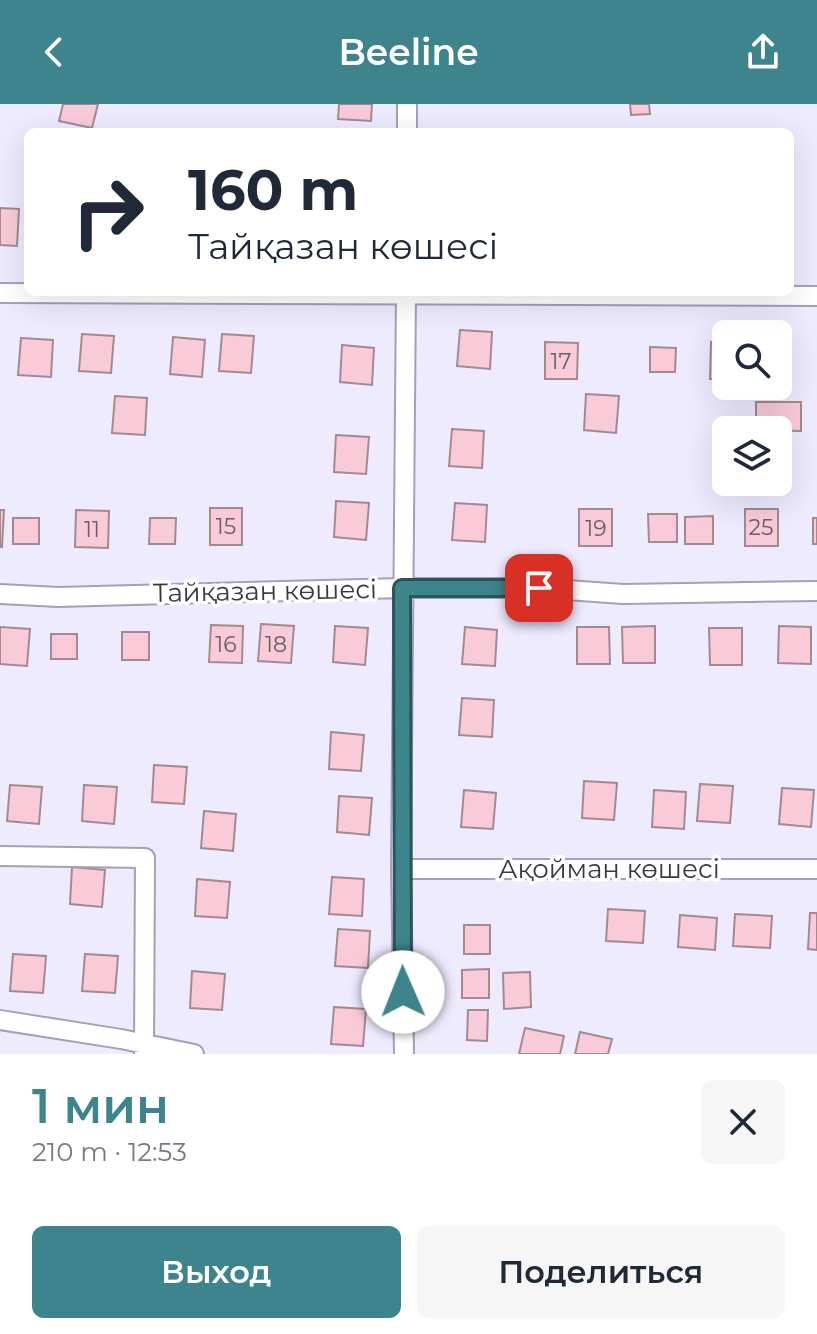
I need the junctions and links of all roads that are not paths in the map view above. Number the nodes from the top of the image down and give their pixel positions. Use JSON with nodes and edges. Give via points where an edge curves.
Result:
{"nodes":[{"id":1,"x":407,"y":104,"type":"edge"},
{"id":2,"x":407,"y":128,"type":"edge"},
{"id":3,"x":0,"y":293,"type":"edge"},
{"id":4,"x":24,"y":293,"type":"edge"},
{"id":5,"x":406,"y":296,"type":"edge"},
{"id":6,"x":794,"y":296,"type":"edge"},
{"id":7,"x":817,"y":296,"type":"edge"},
{"id":8,"x":402,"y":588,"type":"junction"},
{"id":9,"x":817,"y":591,"type":"edge"},
{"id":10,"x":0,"y":594,"type":"edge"},
{"id":11,"x":0,"y":856,"type":"edge"},
{"id":12,"x":401,"y":869,"type":"junction"},
{"id":13,"x":817,"y":869,"type":"edge"},
{"id":14,"x":0,"y":1020,"type":"edge"},
{"id":15,"x":144,"y":1050,"type":"edge"},
{"id":16,"x":194,"y":1054,"type":"edge"},
{"id":17,"x":404,"y":1054,"type":"edge"}],
"edges":[{"from":1,"to":2,"type":"street"},
{"from":3,"to":4,"type":"street"},
{"from":5,"to":8,"type":"street"},
{"from":6,"to":7,"type":"street"},
{"from":8,"to":9,"type":"street","name":"Тайқазан көшесі","via":[[623,594]]},
{"from":8,"to":10,"type":"street","name":"Тайқазан көшесі"},
{"from":8,"to":12,"type":"street"},
{"from":11,"to":15,"type":"street","via":[[145,858]]},
{"from":12,"to":13,"type":"street","name":"Ақойман көшесі"},
{"from":12,"to":17,"type":"street"},
{"from":14,"to":15,"type":"street","via":[[121,1039]]},
{"from":15,"to":16,"type":"street"}]}
